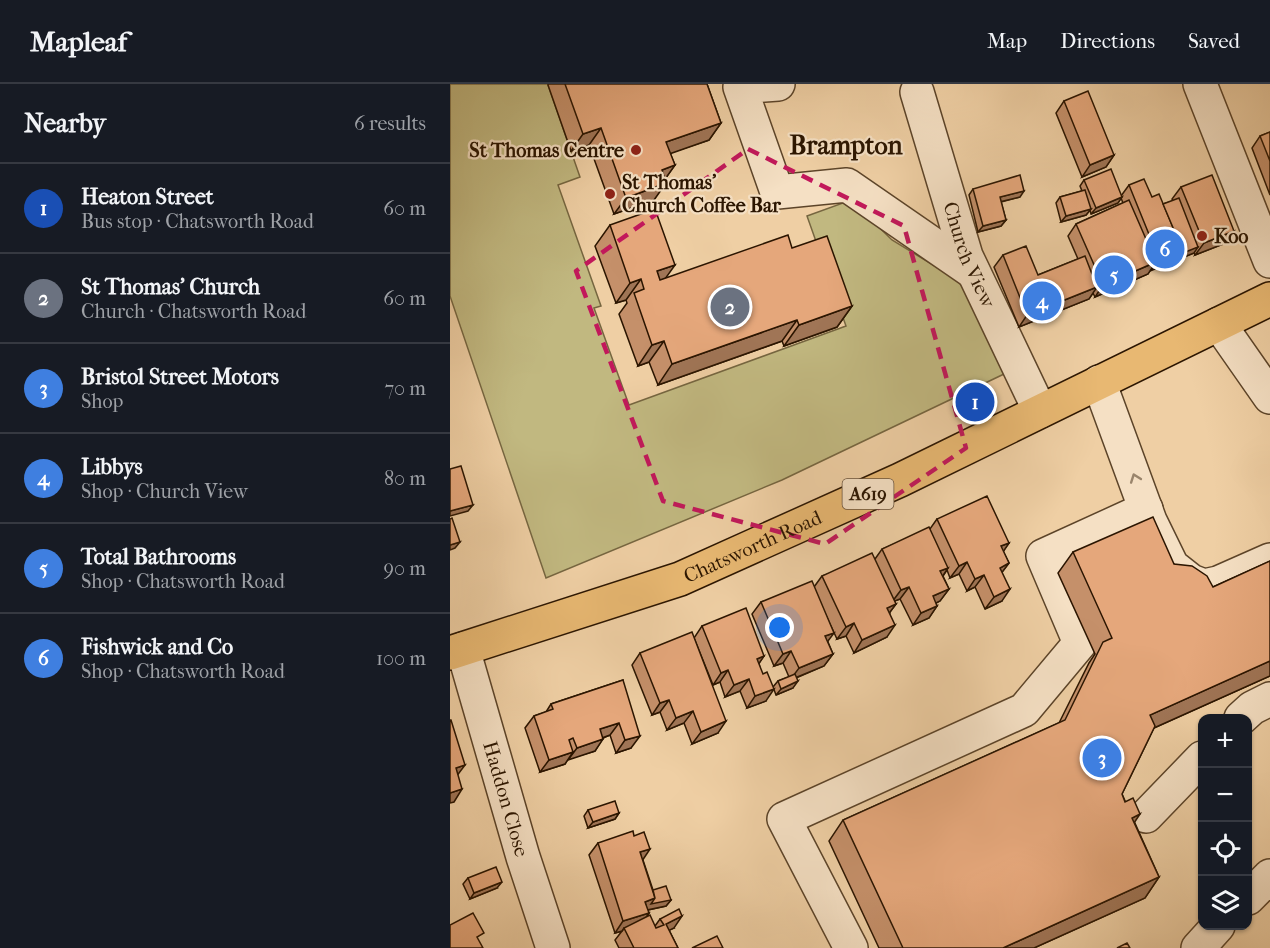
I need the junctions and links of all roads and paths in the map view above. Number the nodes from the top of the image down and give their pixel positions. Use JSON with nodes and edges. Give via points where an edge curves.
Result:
{"nodes":[{"id":1,"x":778,"y":84,"type":"edge"},
{"id":2,"x":1200,"y":84,"type":"edge"},
{"id":3,"x":917,"y":92,"type":"dead end"},
{"id":4,"x":1270,"y":261,"type":"edge"},
{"id":5,"x":973,"y":272,"type":"junction"},
{"id":6,"x":1270,"y":299,"type":"edge"},
{"id":7,"x":1219,"y":324,"type":"junction"},
{"id":8,"x":1099,"y":382,"type":"junction"},
{"id":9,"x":1270,"y":396,"type":"edge"},
{"id":10,"x":1040,"y":411,"type":"junction"},
{"id":11,"x":1146,"y":509,"type":"junction"},
{"id":12,"x":1270,"y":560,"type":"edge"},
{"id":13,"x":457,"y":651,"type":"edge"},
{"id":14,"x":1270,"y":699,"type":"edge"},
{"id":15,"x":1245,"y":714,"type":"edge"},
{"id":16,"x":1198,"y":763,"type":"edge"},
{"id":17,"x":1146,"y":816,"type":"dead end"},
{"id":18,"x":1270,"y":876,"type":"edge"},
{"id":19,"x":1252,"y":894,"type":"edge"},
{"id":20,"x":1214,"y":930,"type":"edge"},
{"id":21,"x":553,"y":948,"type":"edge"},
{"id":22,"x":851,"y":948,"type":"edge"},
{"id":23,"x":1198,"y":948,"type":"edge"}],
"edges":[{"from":1,"to":5,"type":"street","via":[[740,87],[777,192],[847,185]]},
{"from":2,"to":4,"type":"street"},
{"from":3,"to":5,"type":"street","name":"Church View"},
{"from":5,"to":10,"type":"street","name":"Church View"},
{"from":6,"to":7,"type":"highway","name":"Chatsworth Road","number":"A619"},
{"from":7,"to":8,"type":"highway","name":"Chatsworth Road","number":"A619"},
{"from":7,"to":9,"type":"street"},
{"from":8,"to":10,"type":"highway","name":"Chatsworth Road","number":"A619"},
{"from":11,"to":8,"type":"street","one_way":true},
{"from":10,"to":13,"type":"highway","name":"Chatsworth Road","number":"A619","via":[[900,480],[680,579]]},
{"from":11,"to":12,"type":"street","via":[[1168,561],[1191,581],[1204,586],[1218,583]]},
{"from":11,"to":22,"type":"street","via":[[1043,556],[1080,643],[1024,710],[784,819]]},
{"from":13,"to":21,"type":"street","name":"Haddon Close"},
{"from":14,"to":15,"type":"street"},
{"from":16,"to":17,"type":"street"},
{"from":18,"to":19,"type":"street"},
{"from":20,"to":23,"type":"street"}]}
